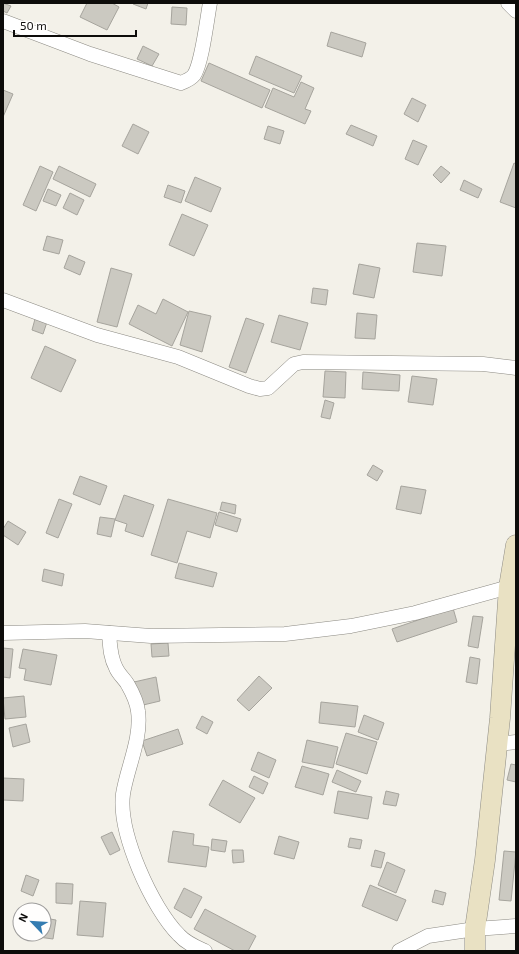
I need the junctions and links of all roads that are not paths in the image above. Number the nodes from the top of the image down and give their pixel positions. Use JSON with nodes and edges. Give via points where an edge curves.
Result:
{"nodes":[{"id":1,"x":210,"y":3,"type":"edge"},
{"id":2,"x":508,"y":3,"type":"edge"},
{"id":3,"x":516,"y":11,"type":"edge"},
{"id":4,"x":3,"y":21,"type":"edge"},
{"id":5,"x":3,"y":300,"type":"edge"},
{"id":6,"x":516,"y":368,"type":"edge"},
{"id":7,"x":516,"y":545,"type":"edge"},
{"id":8,"x":509,"y":587,"type":"junction"},
{"id":9,"x":3,"y":633,"type":"edge"},
{"id":10,"x":109,"y":633,"type":"junction"},
{"id":11,"x":506,"y":743,"type":"edge"},
{"id":12,"x":516,"y":926,"type":"edge"},
{"id":13,"x":475,"y":929,"type":"junction"},
{"id":14,"x":205,"y":951,"type":"edge"},
{"id":15,"x":399,"y":951,"type":"edge"},
{"id":16,"x":475,"y":951,"type":"edge"}],
"edges":[{"from":1,"to":4,"type":"street","via":[[195,74],[181,83],[90,54]]},
{"from":2,"to":3,"type":"street"},
{"from":5,"to":6,"type":"street","via":[[97,335],[178,357],[260,389],[268,388],[294,364],[303,362],[483,364]]},
{"from":7,"to":8,"type":"main road"},
{"from":8,"to":10,"type":"street","via":[[416,613],[351,626],[292,633],[151,636]]},
{"from":8,"to":11,"type":"main road"},
{"from":9,"to":10,"type":"street"},
{"from":10,"to":14,"type":"street","via":[[115,667],[128,685],[138,710],[138,726],[123,794],[123,812],[139,872],[163,915],[179,935]]},
{"from":11,"to":13,"type":"main road"},
{"from":12,"to":13,"type":"street"},
{"from":13,"to":15,"type":"street","via":[[428,936]]},
{"from":13,"to":16,"type":"main road"}]}
